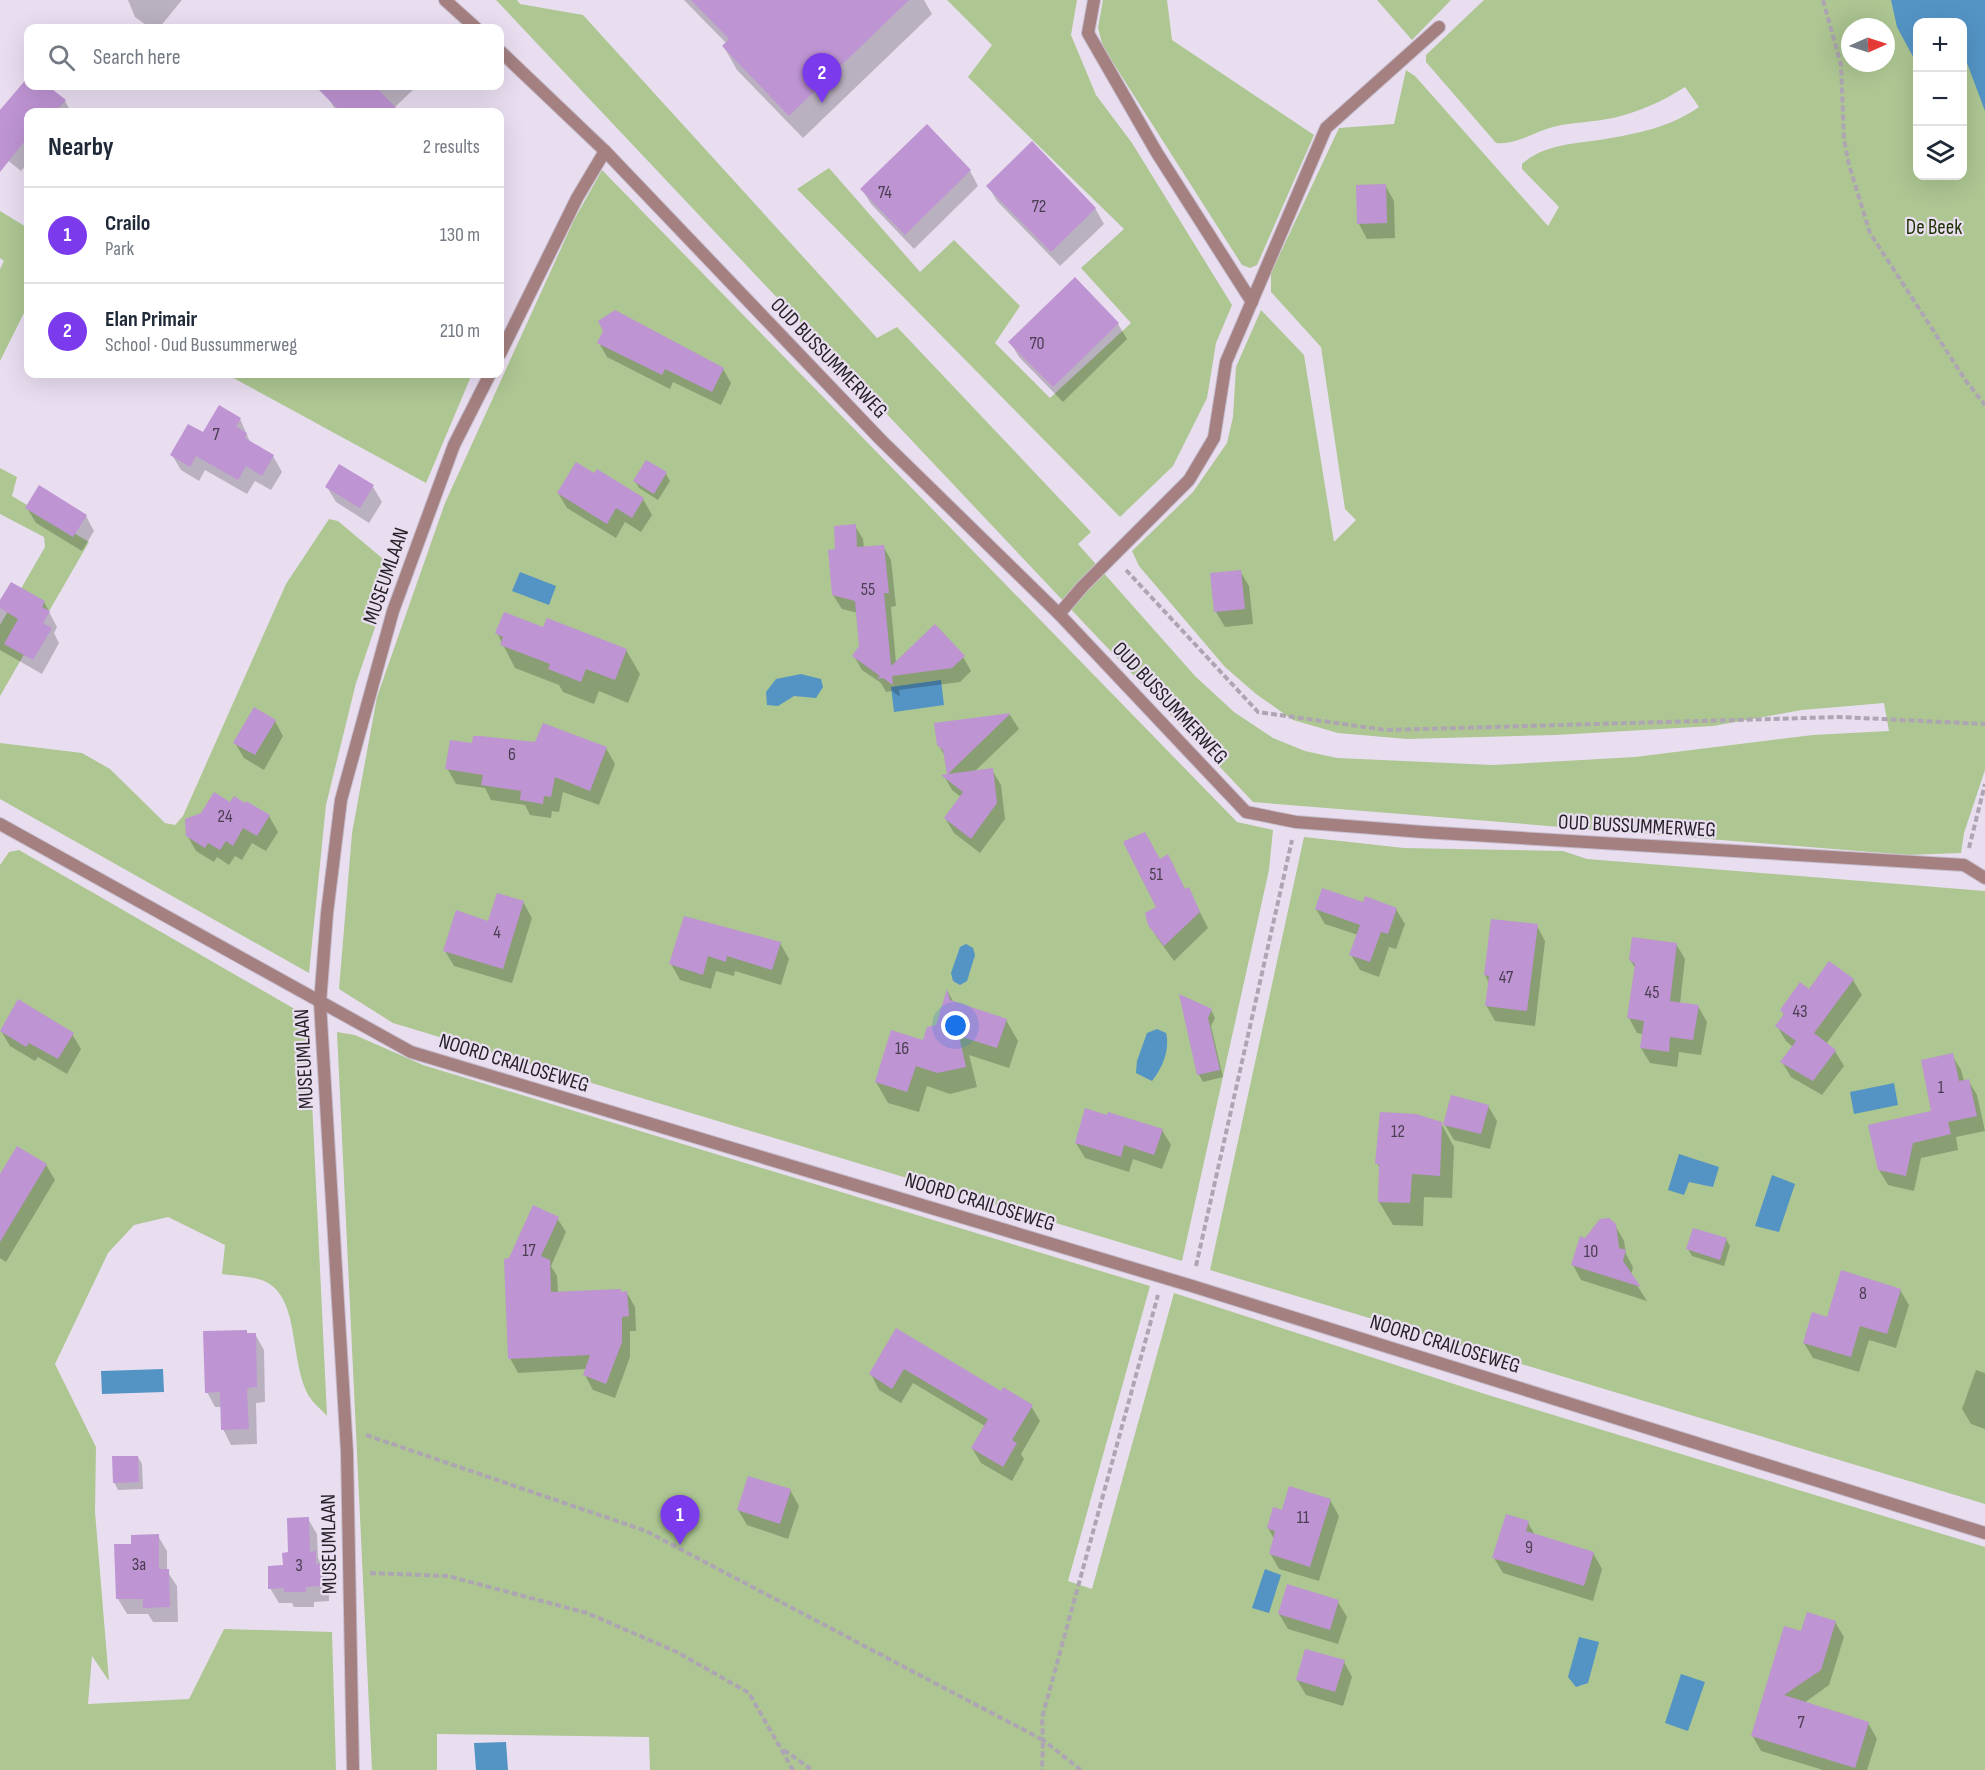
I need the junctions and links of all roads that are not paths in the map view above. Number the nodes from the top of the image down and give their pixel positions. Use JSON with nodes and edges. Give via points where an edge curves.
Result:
{"nodes":[{"id":1,"x":446,"y":0,"type":"edge"},
{"id":2,"x":1094,"y":0,"type":"edge"},
{"id":3,"x":472,"y":24,"type":"edge"},
{"id":4,"x":1439,"y":27,"type":"dead end"},
{"id":5,"x":504,"y":55,"type":"edge"},
{"id":6,"x":605,"y":151,"type":"junction"},
{"id":7,"x":1252,"y":302,"type":"junction"},
{"id":8,"x":504,"y":346,"type":"edge"},
{"id":9,"x":488,"y":378,"type":"edge"},
{"id":10,"x":1059,"y":614,"type":"junction"},
{"id":11,"x":2,"y":829,"type":"edge"},
{"id":12,"x":1985,"y":878,"type":"edge"},
{"id":13,"x":320,"y":1003,"type":"junction"},
{"id":14,"x":1985,"y":1533,"type":"edge"},
{"id":15,"x":354,"y":1770,"type":"edge"}],
"edges":[{"from":1,"to":3,"type":"street"},
{"from":2,"to":7,"type":"street","via":[[1088,33],[1157,153]]},
{"from":4,"to":7,"type":"street","via":[[1326,128]]},
{"from":5,"to":6,"type":"street","name":"OUD BUSSUMMERWEG"},
{"from":6,"to":8,"type":"street","via":[[577,198]]},
{"from":6,"to":10,"type":"street","name":"OUD BUSSUMMERWEG","via":[[880,440]]},
{"from":7,"to":10,"type":"street","via":[[1226,362],[1214,438],[1189,480]]},
{"from":9,"to":13,"type":"street","name":"MUSEUMLAAN","via":[[454,445],[393,611],[341,800]]},
{"from":10,"to":12,"type":"street","name":"OUD BUSSUMMERWEG","via":[[1246,812],[1296,822],[1964,865]]},
{"from":11,"to":13,"type":"street","name":"NOORD CRAILOSEWEG"},
{"from":13,"to":14,"type":"street","name":"NOORD CRAILOSEWEG","via":[[411,1052],[1163,1277]]},
{"from":13,"to":15,"type":"street","name":"MUSEUMLAAN","via":[[345,1428]]}]}
